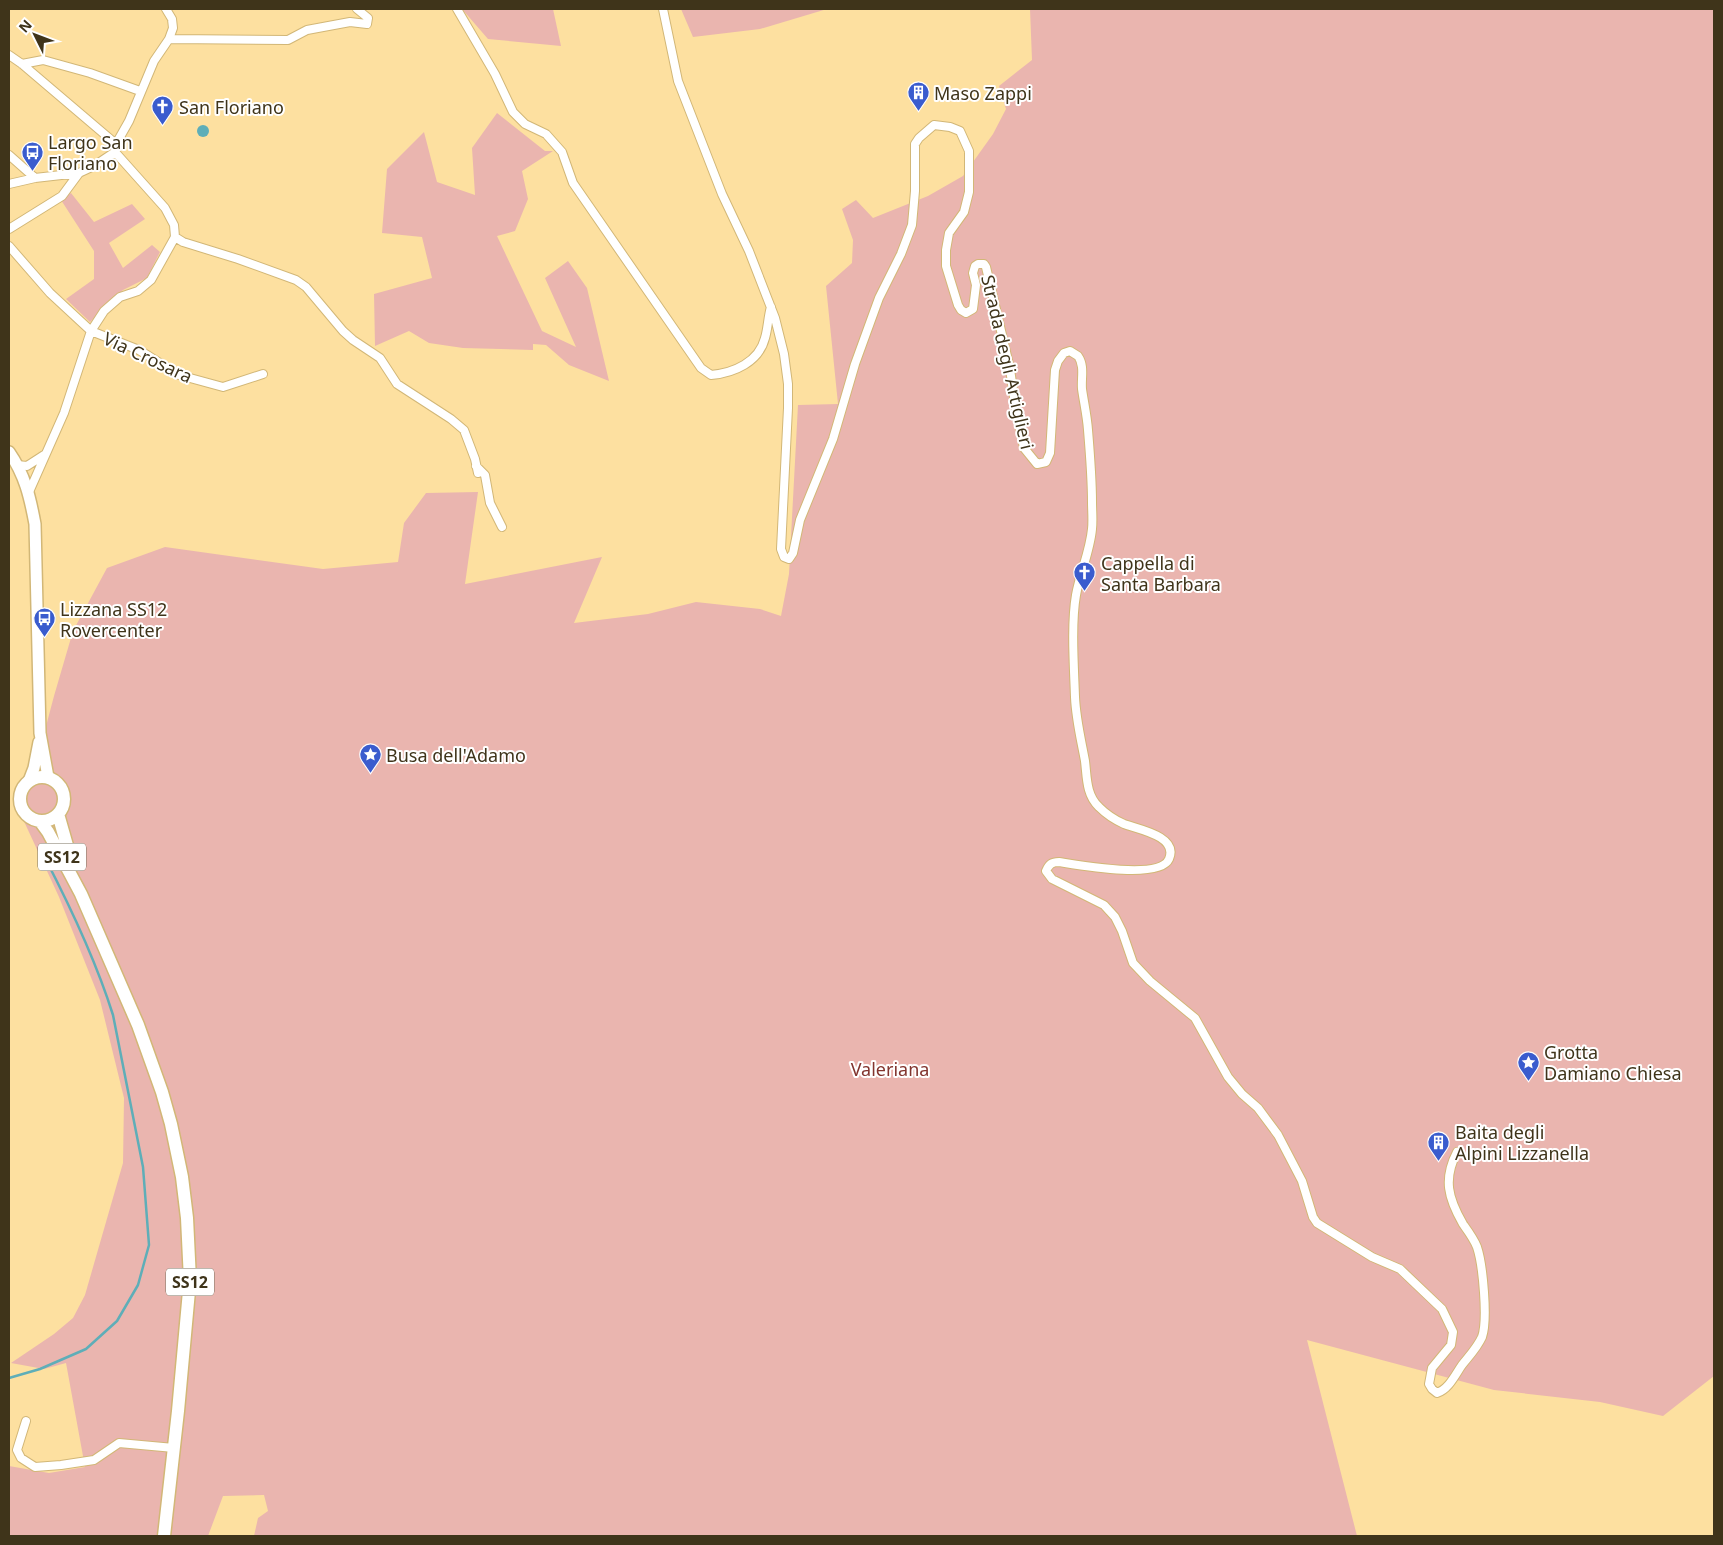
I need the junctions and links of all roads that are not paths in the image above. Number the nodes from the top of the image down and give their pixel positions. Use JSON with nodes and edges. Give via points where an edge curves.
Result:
{"nodes":[{"id":1,"x":166,"y":9,"type":"edge"},
{"id":2,"x":358,"y":9,"type":"edge"},
{"id":3,"x":457,"y":9,"type":"edge"},
{"id":4,"x":663,"y":9,"type":"edge"},
{"id":5,"x":169,"y":38,"type":"junction"},
{"id":6,"x":9,"y":55,"type":"edge"},
{"id":7,"x":22,"y":64,"type":"junction"},
{"id":8,"x":140,"y":91,"type":"junction"},
{"id":9,"x":116,"y":148,"type":"junction"},
{"id":10,"x":9,"y":155,"type":"edge"},
{"id":11,"x":78,"y":173,"type":"junction"},
{"id":12,"x":35,"y":178,"type":"junction"},
{"id":13,"x":9,"y":184,"type":"edge"},
{"id":14,"x":9,"y":229,"type":"edge"},
{"id":15,"x":175,"y":237,"type":"junction"},
{"id":16,"x":9,"y":246,"type":"edge"},
{"id":17,"x":771,"y":307,"type":"junction"},
{"id":18,"x":91,"y":331,"type":"junction"},
{"id":19,"x":262,"y":374,"type":"dead end"},
{"id":20,"x":9,"y":452,"type":"edge"},
{"id":21,"x":44,"y":455,"type":"junction"},
{"id":22,"x":22,"y":468,"type":"junction"},
{"id":23,"x":37,"y":471,"type":"junction"},
{"id":24,"x":29,"y":492,"type":"junction"},
{"id":25,"x":502,"y":527,"type":"dead end"},
{"id":26,"x":40,"y":733,"type":"junction"},
{"id":27,"x":48,"y":777,"type":"junction"},
{"id":28,"x":29,"y":780,"type":"junction"},
{"id":29,"x":14,"y":801,"type":"edge"},
{"id":30,"x":58,"y":814,"type":"junction"},
{"id":31,"x":40,"y":821,"type":"junction"},
{"id":32,"x":81,"y":894,"type":"junction"},
{"id":33,"x":1457,"y":1152,"type":"dead end"},
{"id":34,"x":26,"y":1421,"type":"dead end"},
{"id":35,"x":174,"y":1448,"type":"junction"},
{"id":36,"x":164,"y":1536,"type":"edge"}],
"edges":[{"from":1,"to":5,"type":"street","via":[[174,28]]},
{"from":2,"to":5,"type":"street","via":[[368,18],[367,24],[350,22],[307,30],[288,40]]},
{"from":3,"to":17,"type":"street","via":[[513,112],[525,124],[546,134],[562,152],[573,183],[701,368],[710,375],[723,374],[757,356],[765,338]]},
{"from":4,"to":17,"type":"street","name":"Strada degli Artiglieri","via":[[678,81]]},
{"from":5,"to":8,"type":"street"},
{"from":6,"to":7,"type":"street"},
{"from":7,"to":8,"type":"street","via":[[43,60]]},
{"from":7,"to":9,"type":"street"},
{"from":8,"to":9,"type":"street"},
{"from":9,"to":11,"type":"street","via":[[94,166]]},
{"from":9,"to":15,"type":"street","via":[[164,208],[174,225]]},
{"from":10,"to":12,"type":"street"},
{"from":11,"to":12,"type":"street"},
{"from":11,"to":14,"type":"street","via":[[62,196]]},
{"from":12,"to":13,"type":"street"},
{"from":15,"to":18,"type":"street","via":[[151,280],[138,291],[120,297],[104,311]]},
{"from":15,"to":25,"type":"street","via":[[296,280],[306,287],[343,331],[380,358],[397,384],[464,430],[477,470],[485,475],[488,498],[501,517]]},
{"from":16,"to":18,"type":"street"},
{"from":17,"to":33,"type":"street","name":"Strada degli Artiglieri","via":[[784,354],[788,384],[781,549],[784,557],[789,559],[794,553],[800,520],[833,439],[879,298],[902,254],[912,225],[915,144],[934,125],[960,131],[969,151],[969,192],[964,212],[949,233],[946,266],[958,305],[966,313],[973,309],[975,266],[984,264],[986,267],[1024,448],[1037,464],[1046,462],[1050,453],[1058,361],[1064,353],[1070,352],[1078,356],[1082,365],[1092,475],[1092,528],[1075,604],[1075,667],[1077,724],[1088,786],[1098,806],[1108,815],[1165,840],[1170,855],[1161,866],[1143,869],[1110,869],[1053,862],[1046,871],[1052,879],[1104,905],[1119,924],[1133,963],[1195,1018],[1228,1077],[1278,1134],[1302,1181],[1317,1223],[1372,1257],[1400,1269],[1442,1309],[1453,1332],[1451,1345],[1432,1368],[1429,1384],[1437,1393],[1448,1386],[1478,1346],[1484,1328],[1479,1256],[1454,1204],[1448,1180]]},
{"from":18,"to":19,"type":"street","name":"Via Crosara","via":[[140,350],[179,375],[222,387]]},
{"from":18,"to":21,"type":"street","via":[[64,413]]},
{"from":20,"to":22,"type":"main road","number":"SS12"},
{"from":21,"to":22,"type":"street"},
{"from":21,"to":23,"type":"street"},
{"from":22,"to":23,"type":"street","via":[[30,474]]},
{"from":22,"to":24,"type":"main road","number":"SS12"},
{"from":23,"to":24,"type":"street"},
{"from":24,"to":26,"type":"main road","number":"SS12","via":[[35,524]]},
{"from":26,"to":27,"type":"main road","number":"SS12"},
{"from":26,"to":28,"type":"main road","number":"SS12"},
{"from":27,"to":28,"type":"main road"},
{"from":27,"to":30,"type":"main road","number":"SS12","via":[[64,793]]},
{"from":28,"to":29,"type":"main road","number":"SS12"},
{"from":29,"to":31,"type":"main road","number":"SS12","via":[[32,819]]},
{"from":30,"to":31,"type":"main road","number":"SS12"},
{"from":30,"to":32,"type":"main road","number":"SS12"},
{"from":31,"to":32,"type":"main road","number":"SS12"},
{"from":32,"to":35,"type":"main road","number":"SS12","via":[[138,1024],[172,1124],[182,1177],[190,1280]]},
{"from":34,"to":35,"type":"street","via":[[17,1450],[35,1467],[94,1460],[119,1443]]},
{"from":35,"to":36,"type":"main road","number":"SS12"}]}
